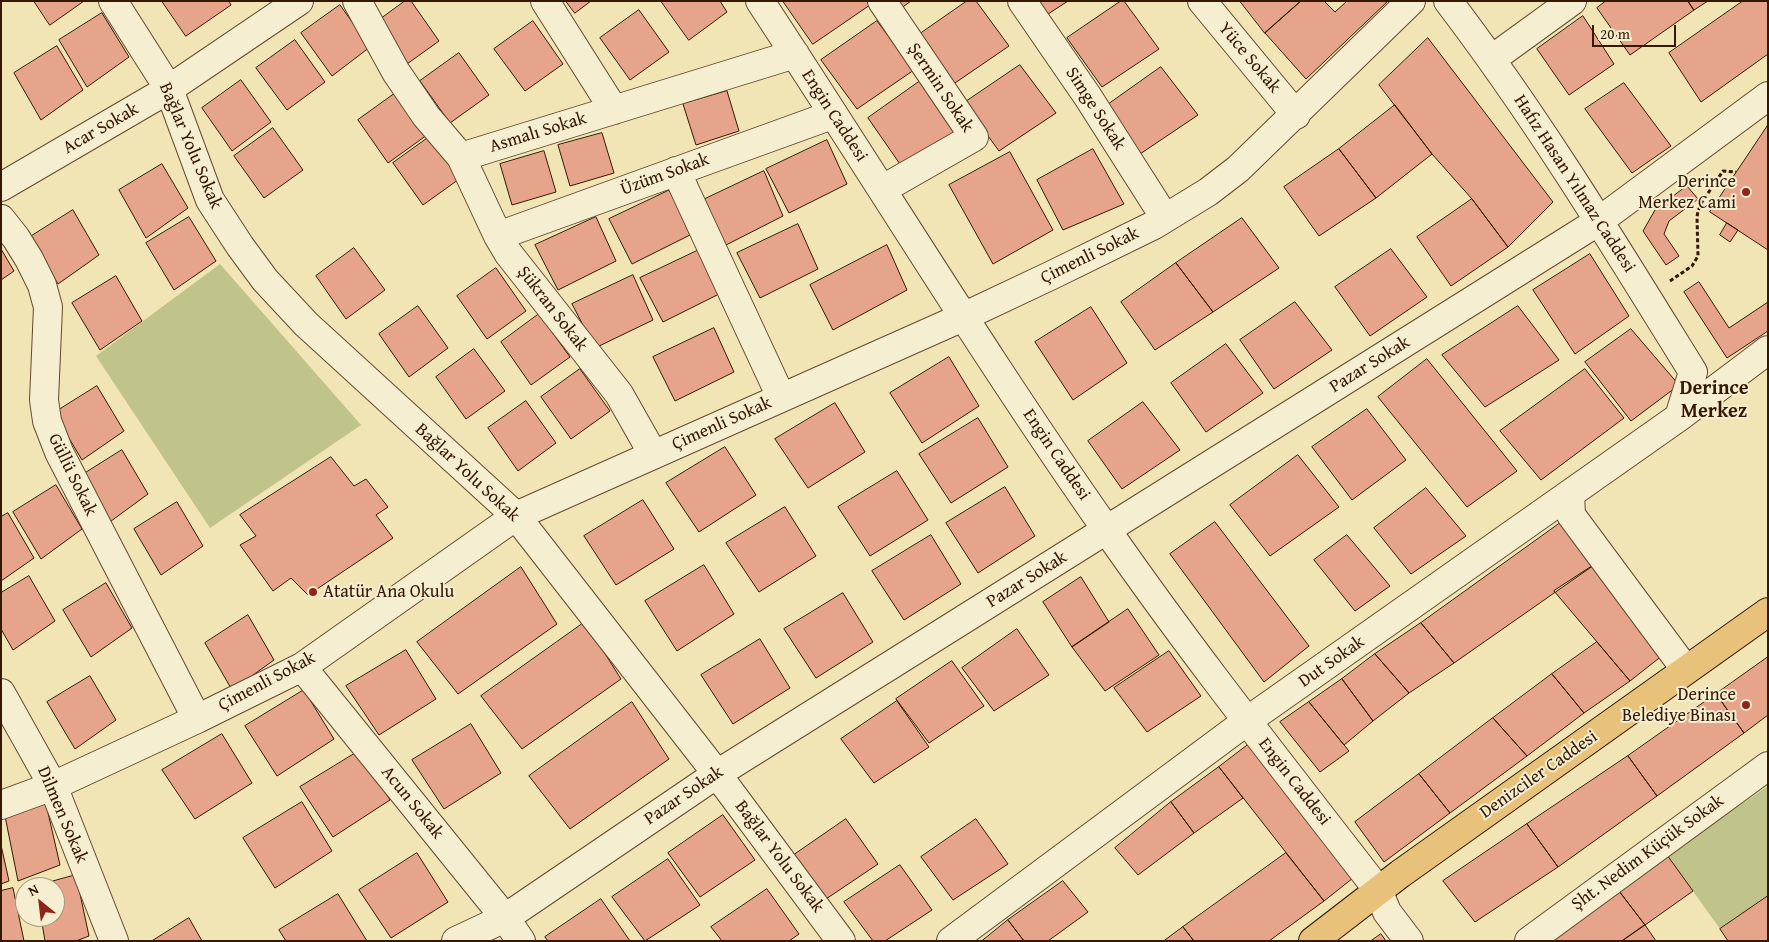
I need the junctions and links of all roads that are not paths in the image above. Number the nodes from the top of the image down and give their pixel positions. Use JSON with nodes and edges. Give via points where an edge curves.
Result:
{"nodes":[{"id":1,"x":113,"y":1,"type":"edge"},
{"id":2,"x":299,"y":1,"type":"edge"},
{"id":3,"x":357,"y":1,"type":"edge"},
{"id":4,"x":545,"y":1,"type":"edge"},
{"id":5,"x":760,"y":1,"type":"edge"},
{"id":6,"x":882,"y":1,"type":"edge"},
{"id":7,"x":1022,"y":1,"type":"edge"},
{"id":8,"x":1202,"y":1,"type":"edge"},
{"id":9,"x":1411,"y":1,"type":"edge"},
{"id":10,"x":1448,"y":1,"type":"edge"},
{"id":11,"x":1572,"y":1,"type":"edge"},
{"id":12,"x":795,"y":54,"type":"junction"},
{"id":13,"x":1492,"y":59,"type":"junction"},
{"id":14,"x":169,"y":89,"type":"junction"},
{"id":15,"x":1768,"y":96,"type":"edge"},
{"id":16,"x":614,"y":110,"type":"junction"},
{"id":17,"x":832,"y":115,"type":"junction"},
{"id":18,"x":1296,"y":115,"type":"junction"},
{"id":19,"x":461,"y":157,"type":"junction"},
{"id":20,"x":676,"y":171,"type":"junction"},
{"id":21,"x":1,"y":187,"type":"edge"},
{"id":22,"x":883,"y":189,"type":"junction"},
{"id":23,"x":1165,"y":218,"type":"junction"},
{"id":24,"x":1,"y":219,"type":"edge"},
{"id":25,"x":1599,"y":221,"type":"junction"},
{"id":26,"x":498,"y":236,"type":"junction"},
{"id":27,"x":963,"y":317,"type":"junction"},
{"id":28,"x":1768,"y":350,"type":"edge"},
{"id":29,"x":781,"y":398,"type":"junction"},
{"id":30,"x":1678,"y":417,"type":"junction"},
{"id":31,"x":654,"y":454,"type":"junction"},
{"id":32,"x":1570,"y":494,"type":"junction"},
{"id":33,"x":516,"y":516,"type":"junction"},
{"id":34,"x":1106,"y":530,"type":"junction"},
{"id":35,"x":1768,"y":612,"type":"edge"},
{"id":36,"x":302,"y":667,"type":"junction"},
{"id":37,"x":1686,"y":670,"type":"junction"},
{"id":38,"x":1,"y":693,"type":"edge"},
{"id":39,"x":197,"y":719,"type":"junction"},
{"id":40,"x":1248,"y":721,"type":"junction"},
{"id":41,"x":1768,"y":766,"type":"edge"},
{"id":42,"x":717,"y":774,"type":"junction"},
{"id":43,"x":53,"y":786,"type":"junction"},
{"id":44,"x":1,"y":805,"type":"edge"},
{"id":45,"x":1378,"y":890,"type":"junction"},
{"id":46,"x":505,"y":918,"type":"junction"},
{"id":47,"x":114,"y":941,"type":"edge"},
{"id":48,"x":456,"y":941,"type":"edge"},
{"id":49,"x":520,"y":941,"type":"edge"},
{"id":50,"x":841,"y":941,"type":"edge"},
{"id":51,"x":951,"y":941,"type":"edge"},
{"id":52,"x":1313,"y":941,"type":"edge"},
{"id":53,"x":1409,"y":941,"type":"edge"},
{"id":54,"x":1426,"y":941,"type":"edge"},
{"id":55,"x":1529,"y":941,"type":"edge"}],
"edges":[{"from":1,"to":14,"type":"street","name":"Bağlar Yolu Sokak"},
{"from":2,"to":14,"type":"street","name":"Acar Sokak"},
{"from":3,"to":19,"type":"street","via":[[396,72],[426,116]]},
{"from":4,"to":16,"type":"street"},
{"from":5,"to":12,"type":"street","name":"Engin Caddesi"},
{"from":6,"to":22,"type":"street","name":"Şermin Sokak","via":[[974,137]]},
{"from":7,"to":23,"type":"street","name":"Simge Sokak"},
{"from":8,"to":18,"type":"street","name":"Yüce Sokak"},
{"from":9,"to":18,"type":"street","name":"Çimenli Sokak"},
{"from":10,"to":13,"type":"street","name":"Hafız Hasan Yılmaz Caddesi"},
{"from":11,"to":13,"type":"street"},
{"from":12,"to":16,"type":"street","name":"Asmalı Sokak"},
{"from":12,"to":17,"type":"street","name":"Engin Caddesi"},
{"from":13,"to":25,"type":"street","name":"Hafız Hasan Yılmaz Caddesi"},
{"from":14,"to":21,"type":"street","name":"Acar Sokak"},
{"from":14,"to":33,"type":"street","name":"Bağlar Yolu Sokak","via":[[210,200],[265,280],[306,324]]},
{"from":15,"to":25,"type":"street","name":"Pazar Sokak"},
{"from":16,"to":19,"type":"street","name":"Asmalı Sokak"},
{"from":17,"to":20,"type":"street","name":"Üzüm Sokak"},
{"from":17,"to":22,"type":"street","name":"Engin Caddesi"},
{"from":18,"to":23,"type":"street","name":"Çimenli Sokak","via":[[1238,169]]},
{"from":19,"to":26,"type":"street","name":"Şükran Sokak"},
{"from":20,"to":26,"type":"street","name":"Üzüm Sokak"},
{"from":20,"to":29,"type":"street"},
{"from":22,"to":27,"type":"street","name":"Engin Caddesi"},
{"from":23,"to":27,"type":"street","name":"Çimenli Sokak"},
{"from":24,"to":39,"type":"street","name":"Güllü Sokak","via":[[29,259],[42,285],[48,307],[44,400],[47,422],[59,452]]},
{"from":25,"to":30,"type":"street","name":"Hafız Hasan Yılmaz Caddesi","via":[[1693,372]]},
{"from":25,"to":34,"type":"street","name":"Pazar Sokak"},
{"from":26,"to":31,"type":"street","name":"Şükran Sokak","via":[[619,394]]},
{"from":27,"to":29,"type":"street","name":"Çimenli Sokak"},
{"from":27,"to":34,"type":"street","name":"Engin Caddesi"},
{"from":28,"to":30,"type":"street","name":"Dut Sokak"},
{"from":29,"to":31,"type":"street","name":"Çimenli Sokak"},
{"from":30,"to":32,"type":"street","name":"Dut Sokak"},
{"from":31,"to":33,"type":"street","name":"Çimenli Sokak"},
{"from":32,"to":37,"type":"street","via":[[1571,516]]},
{"from":32,"to":40,"type":"street","name":"Dut Sokak"},
{"from":33,"to":36,"type":"street","name":"Çimenli Sokak"},
{"from":33,"to":42,"type":"street","name":"Bağlar Yolu Sokak"},
{"from":34,"to":40,"type":"street","name":"Engin Caddesi"},
{"from":34,"to":42,"type":"street","name":"Pazar Sokak"},
{"from":35,"to":37,"type":"main road","name":"Denizciler Caddesi"},
{"from":36,"to":39,"type":"street","name":"Çimenli Sokak"},
{"from":36,"to":46,"type":"street","name":"Acun Sokak"},
{"from":37,"to":45,"type":"main road","name":"Denizciler Caddesi"},
{"from":38,"to":43,"type":"street","name":"Dilmen Sokak"},
{"from":39,"to":43,"type":"street","name":"Çimenli Sokak"},
{"from":40,"to":45,"type":"street","name":"Engin Caddesi"},
{"from":40,"to":51,"type":"street","name":"Dut Sokak"},
{"from":41,"to":55,"type":"street","name":"Şht. Nedim Küçük Sokak"},
{"from":42,"to":46,"type":"street","name":"Pazar Sokak"},
{"from":42,"to":50,"type":"street","name":"Bağlar Yolu Sokak"},
{"from":43,"to":44,"type":"street","name":"Çimenli Sokak"},
{"from":43,"to":47,"type":"street","name":"Dilmen Sokak"},
{"from":45,"to":52,"type":"main road","name":"Denizciler Caddesi"},
{"from":45,"to":53,"type":"street","name":"Engin Caddesi","via":[[1387,912]]},
{"from":45,"to":54,"type":"street","name":"Engin Caddesi","via":[[1399,903]]},
{"from":46,"to":48,"type":"street","name":"Pazar Sokak"},
{"from":46,"to":49,"type":"street","name":"Acun Sokak"}]}
